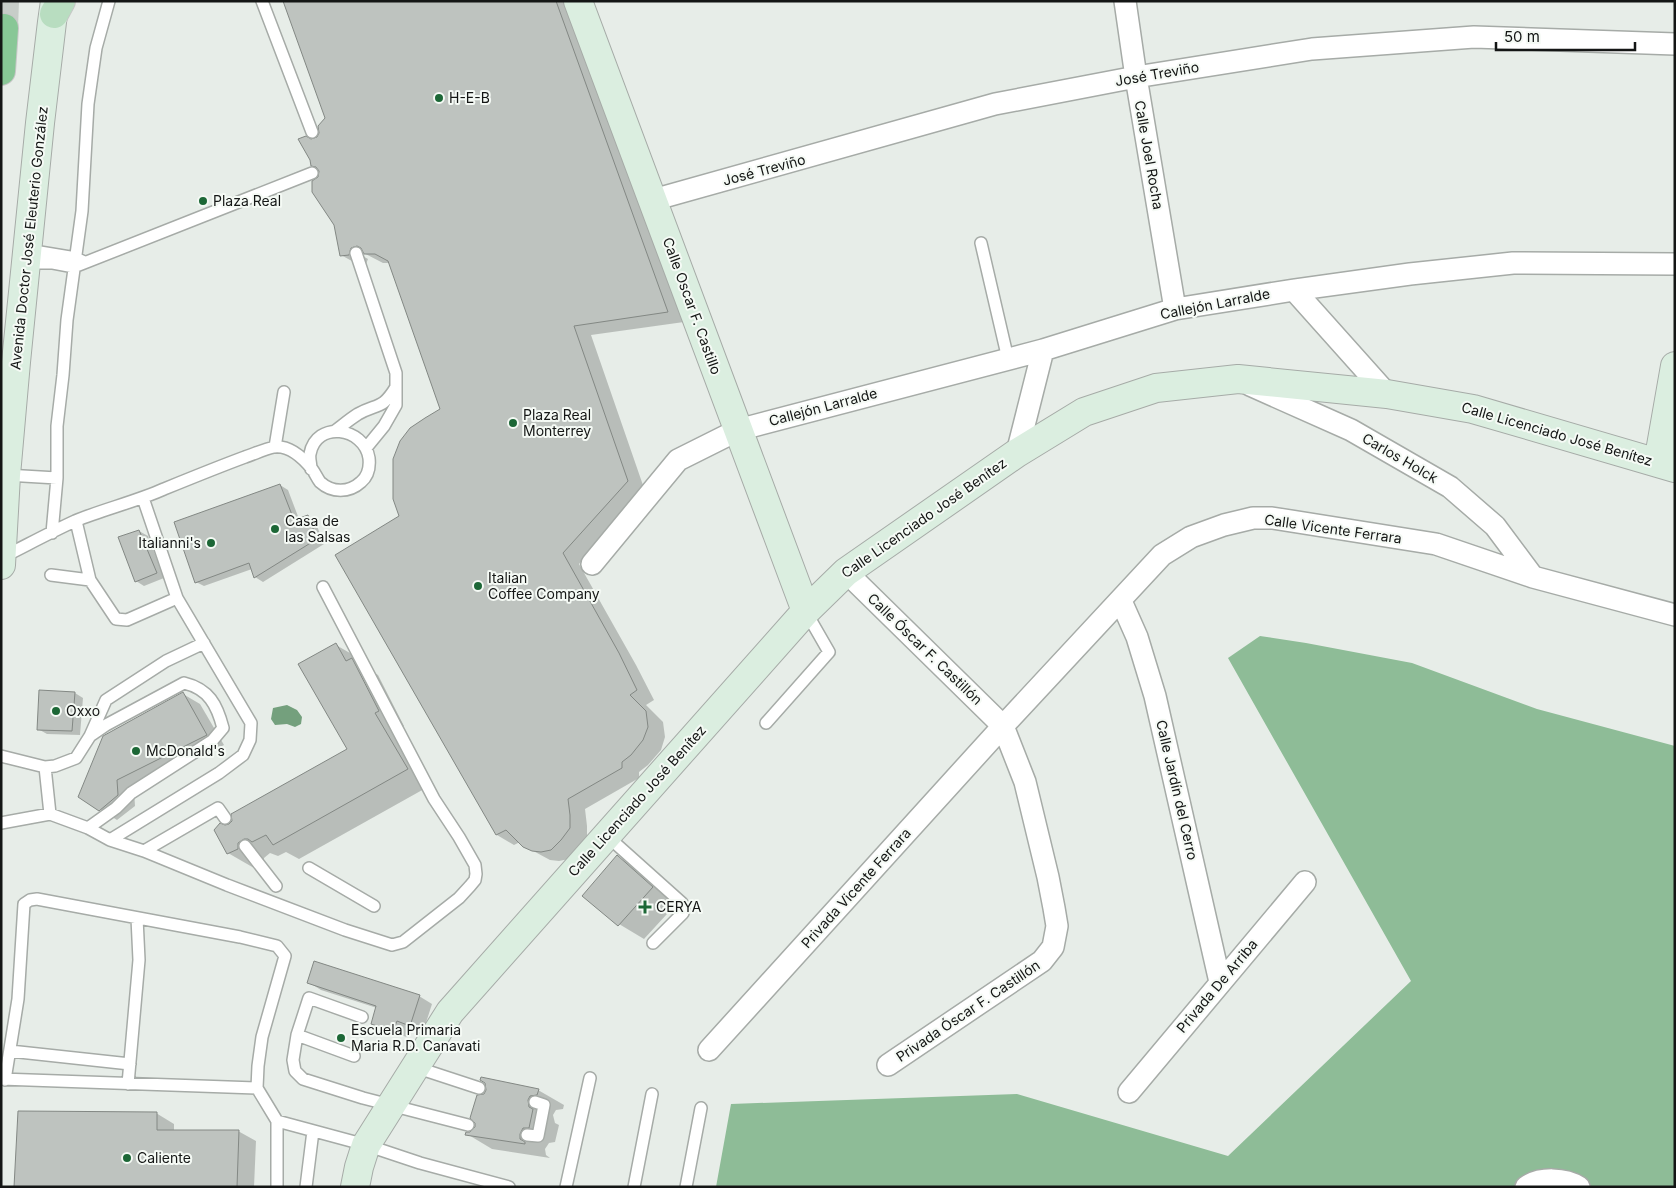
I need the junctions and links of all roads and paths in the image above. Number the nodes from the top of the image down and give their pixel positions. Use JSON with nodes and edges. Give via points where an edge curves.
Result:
{"nodes":[{"id":1,"x":109,"y":1,"type":"edge"},
{"id":2,"x":262,"y":1,"type":"edge"},
{"id":3,"x":578,"y":1,"type":"edge"},
{"id":4,"x":1125,"y":1,"type":"edge"},
{"id":5,"x":53,"y":8,"type":"edge"},
{"id":6,"x":4,"y":28,"type":"dead end"},
{"id":7,"x":1675,"y":44,"type":"edge"},
{"id":8,"x":1,"y":71,"type":"edge"},
{"id":9,"x":1136,"y":77,"type":"junction"},
{"id":10,"x":312,"y":132,"type":"dead end"},
{"id":11,"x":312,"y":172,"type":"dead end"},
{"id":12,"x":653,"y":200,"type":"junction"},
{"id":13,"x":981,"y":243,"type":"dead end"},
{"id":14,"x":356,"y":253,"type":"dead end"},
{"id":15,"x":28,"y":256,"type":"junction"},
{"id":16,"x":79,"y":262,"type":"junction"},
{"id":17,"x":1675,"y":264,"type":"edge"},
{"id":18,"x":1294,"y":290,"type":"junction"},
{"id":19,"x":1175,"y":309,"type":"junction"},
{"id":20,"x":1044,"y":350,"type":"junction"},
{"id":21,"x":1008,"y":359,"type":"junction"},
{"id":22,"x":1675,"y":366,"type":"edge"},
{"id":23,"x":1238,"y":380,"type":"junction"},
{"id":24,"x":397,"y":385,"type":"junction"},
{"id":25,"x":284,"y":392,"type":"dead end"},
{"id":26,"x":1387,"y":394,"type":"junction"},
{"id":27,"x":335,"y":430,"type":"junction"},
{"id":28,"x":738,"y":430,"type":"junction"},
{"id":29,"x":275,"y":447,"type":"junction"},
{"id":30,"x":366,"y":448,"type":"junction"},
{"id":31,"x":1017,"y":453,"type":"junction"},
{"id":32,"x":1666,"y":465,"type":"edge"},
{"id":33,"x":311,"y":469,"type":"junction"},
{"id":34,"x":6,"y":475,"type":"junction"},
{"id":35,"x":57,"y":478,"type":"junction"},
{"id":36,"x":143,"y":498,"type":"junction"},
{"id":37,"x":76,"y":521,"type":"junction"},
{"id":38,"x":52,"y":533,"type":"junction"},
{"id":39,"x":2,"y":558,"type":"edge"},
{"id":40,"x":592,"y":564,"type":"dead end"},
{"id":41,"x":1,"y":566,"type":"edge"},
{"id":42,"x":846,"y":572,"type":"junction"},
{"id":43,"x":51,"y":575,"type":"dead end"},
{"id":44,"x":1533,"y":576,"type":"junction"},
{"id":45,"x":90,"y":580,"type":"junction"},
{"id":46,"x":323,"y":587,"type":"dead end"},
{"id":47,"x":177,"y":598,"type":"junction"},
{"id":48,"x":1121,"y":602,"type":"junction"},
{"id":49,"x":806,"y":611,"type":"junction"},
{"id":50,"x":1675,"y":615,"type":"edge"},
{"id":51,"x":204,"y":643,"type":"junction"},
{"id":52,"x":766,"y":723,"type":"dead end"},
{"id":53,"x":1003,"y":726,"type":"junction"},
{"id":54,"x":90,"y":736,"type":"junction"},
{"id":55,"x":1,"y":756,"type":"edge"},
{"id":56,"x":46,"y":767,"type":"junction"},
{"id":57,"x":50,"y":814,"type":"junction"},
{"id":58,"x":225,"y":818,"type":"dead end"},
{"id":59,"x":1,"y":823,"type":"edge"},
{"id":60,"x":88,"y":828,"type":"junction"},
{"id":61,"x":606,"y":836,"type":"junction"},
{"id":62,"x":110,"y":840,"type":"junction"},
{"id":63,"x":245,"y":846,"type":"dead end"},
{"id":64,"x":144,"y":850,"type":"junction"},
{"id":65,"x":309,"y":868,"type":"dead end"},
{"id":66,"x":1305,"y":882,"type":"dead end"},
{"id":67,"x":276,"y":886,"type":"dead end"},
{"id":68,"x":374,"y":906,"type":"dead end"},
{"id":69,"x":137,"y":918,"type":"junction"},
{"id":70,"x":653,"y":943,"type":"dead end"},
{"id":71,"x":1220,"y":982,"type":"junction"},
{"id":72,"x":362,"y":1017,"type":"dead end"},
{"id":73,"x":297,"y":1035,"type":"junction"},
{"id":74,"x":709,"y":1050,"type":"dead end"},
{"id":75,"x":10,"y":1051,"type":"junction"},
{"id":76,"x":354,"y":1056,"type":"dead end"},
{"id":77,"x":130,"y":1064,"type":"junction"},
{"id":78,"x":888,"y":1065,"type":"dead end"},
{"id":79,"x":415,"y":1067,"type":"junction"},
{"id":80,"x":590,"y":1078,"type":"dead end"},
{"id":81,"x":3,"y":1079,"type":"edge"},
{"id":82,"x":128,"y":1084,"type":"junction"},
{"id":83,"x":257,"y":1088,"type":"junction"},
{"id":84,"x":479,"y":1088,"type":"dead end"},
{"id":85,"x":1129,"y":1092,"type":"dead end"},
{"id":86,"x":652,"y":1094,"type":"dead end"},
{"id":87,"x":535,"y":1102,"type":"dead end"},
{"id":88,"x":392,"y":1105,"type":"junction"},
{"id":89,"x":701,"y":1108,"type":"dead end"},
{"id":90,"x":277,"y":1121,"type":"junction"},
{"id":91,"x":468,"y":1125,"type":"dead end"},
{"id":92,"x":313,"y":1131,"type":"junction"},
{"id":93,"x":527,"y":1135,"type":"dead end"},
{"id":94,"x":366,"y":1145,"type":"junction"},
{"id":95,"x":277,"y":1187,"type":"edge"},
{"id":96,"x":306,"y":1187,"type":"edge"},
{"id":97,"x":355,"y":1187,"type":"edge"},
{"id":98,"x":509,"y":1187,"type":"edge"},
{"id":99,"x":566,"y":1187,"type":"edge"},
{"id":100,"x":634,"y":1187,"type":"edge"},
{"id":101,"x":686,"y":1187,"type":"edge"},
{"id":102,"x":1526,"y":1187,"type":"edge"},
{"id":103,"x":1579,"y":1187,"type":"edge"}],
"edges":[{"from":1,"to":16,"type":"lane","via":[[96,48],[88,104]]},
{"from":2,"to":10,"type":"lane"},
{"from":3,"to":12,"type":"street","name":"Calle Oscar F. Castillo"},
{"from":4,"to":9,"type":"street","name":"Calle Joel Rocha"},
{"from":5,"to":15,"type":"street","name":"Avenida Doctor José Eleuterio González"},
{"from":6,"to":8,"type":"highway"},
{"from":7,"to":9,"type":"street","name":"José Treviño","via":[[1474,37],[1312,49]]},
{"from":9,"to":12,"type":"street","name":"José Treviño","via":[[995,104]]},
{"from":9,"to":19,"type":"street","name":"Calle Joel Rocha"},
{"from":11,"to":16,"type":"lane"},
{"from":12,"to":28,"type":"street","name":"Calle Oscar F. Castillo"},
{"from":13,"to":21,"type":"lane"},
{"from":14,"to":24,"type":"lane","via":[[396,373]]},
{"from":15,"to":16,"type":"lane","via":[[53,263]]},
{"from":15,"to":34,"type":"street","name":"Avenida Doctor José Eleuterio González"},
{"from":16,"to":35,"type":"lane","via":[[57,426]]},
{"from":17,"to":18,"type":"street","name":"Callejón Larralde","via":[[1513,263]]},
{"from":18,"to":19,"type":"street","name":"Callejón Larralde"},
{"from":18,"to":26,"type":"street"},
{"from":19,"to":20,"type":"street","name":"Callejón Larralde"},
{"from":20,"to":21,"type":"street","name":"Callejón Larralde"},
{"from":20,"to":31,"type":"street"},
{"from":21,"to":28,"type":"street","name":"Callejón Larralde"},
{"from":22,"to":32,"type":"street"},
{"from":23,"to":26,"type":"street","name":"Calle Licenciado José Benítez"},
{"from":23,"to":31,"type":"street","name":"Calle Licenciado José Benítez","via":[[1156,388],[1084,412]]},
{"from":23,"to":44,"type":"street","name":"Carlos Holck","via":[[1351,430],[1450,487],[1495,526]]},
{"from":24,"to":27,"type":"lane","via":[[388,400]]},
{"from":24,"to":30,"type":"lane","via":[[396,405]]},
{"from":25,"to":29,"type":"lane"},
{"from":26,"to":32,"type":"street","name":"Calle Licenciado José Benítez","via":[[1472,409]]},
{"from":27,"to":30,"type":"lane","via":[[346,431]]},
{"from":27,"to":33,"type":"lane","via":[[319,438],[312,446]]},
{"from":28,"to":40,"type":"street","name":"Callejón Larralde","via":[[678,460]]},
{"from":28,"to":49,"type":"street","name":"Calle Oscar F. Castillo"},
{"from":29,"to":33,"type":"lane","via":[[289,449]]},
{"from":29,"to":36,"type":"lane"},
{"from":30,"to":33,"type":"lane","via":[[369,467],[366,478],[356,487],[341,491],[327,487]]},
{"from":31,"to":42,"type":"street","name":"Calle Licenciado José Benítez"},
{"from":34,"to":35,"type":"lane"},
{"from":34,"to":39,"type":"street","name":"Avenida Doctor José Eleuterio González"},
{"from":35,"to":38,"type":"lane"},
{"from":36,"to":37,"type":"lane"},
{"from":36,"to":47,"type":"lane"},
{"from":37,"to":38,"type":"lane"},
{"from":37,"to":45,"type":"lane"},
{"from":38,"to":39,"type":"lane"},
{"from":39,"to":41,"type":"street","name":"Avenida Doctor José Eleuterio González"},
{"from":42,"to":49,"type":"street","name":"Calle Licenciado José Benítez"},
{"from":42,"to":53,"type":"street","name":"Calle Óscar F. Castillón"},
{"from":43,"to":45,"type":"lane"},
{"from":44,"to":48,"type":"street","name":"Calle Vicente Ferrara","via":[[1436,544],[1272,518],[1253,518],[1191,537],[1162,555]]},
{"from":44,"to":50,"type":"street","name":"Calle Vicente Ferrara"},
{"from":45,"to":47,"type":"lane","via":[[116,619],[127,620]]},
{"from":46,"to":64,"type":"lane","via":[[434,799],[460,837],[474,865],[474,880],[459,898],[403,942],[392,945],[226,885]]},
{"from":47,"to":51,"type":"lane"},
{"from":48,"to":53,"type":"street","name":"Calle Vicente Ferrara"},
{"from":48,"to":71,"type":"street","name":"Calle Jardín del Cerro","via":[[1137,637],[1155,696]]},
{"from":49,"to":52,"type":"lane","via":[[829,652]]},
{"from":49,"to":61,"type":"street","name":"Calle Licenciado José Benítez"},
{"from":51,"to":54,"type":"lane","via":[[166,661],[106,700]]},
{"from":51,"to":62,"type":"lane","via":[[251,723],[250,740],[243,756]]},
{"from":53,"to":74,"type":"street","name":"Privada Vicente Ferrara"},
{"from":53,"to":78,"type":"street","name":"Privada Óscar F. Castillón","via":[[1024,782],[1048,877],[1057,926],[1053,947],[1042,961]]},
{"from":54,"to":56,"type":"lane","via":[[76,758]]},
{"from":54,"to":60,"type":"lane","via":[[184,683],[194,685],[209,695],[224,728],[212,741],[131,793]]},
{"from":55,"to":56,"type":"lane"},
{"from":56,"to":57,"type":"lane"},
{"from":57,"to":59,"type":"lane"},
{"from":57,"to":60,"type":"lane"},
{"from":58,"to":64,"type":"lane","via":[[218,808]]},
{"from":60,"to":62,"type":"lane"},
{"from":61,"to":70,"type":"lane","via":[[682,903],[683,913]]},
{"from":61,"to":79,"type":"street","name":"Calle Licenciado José Benítez","via":[[450,1012]]},
{"from":62,"to":64,"type":"lane"},
{"from":63,"to":67,"type":"lane"},
{"from":65,"to":68,"type":"lane"},
{"from":66,"to":71,"type":"street","name":"Privada De Arriba"},
{"from":69,"to":75,"type":"lane","via":[[37,899],[24,904],[18,999]]},
{"from":69,"to":77,"type":"lane","via":[[139,960]]},
{"from":69,"to":83,"type":"lane","via":[[277,946],[285,956],[262,1036]]},
{"from":71,"to":85,"type":"street","name":"Privada De Arriba"},
{"from":72,"to":73,"type":"lane","via":[[309,998]]},
{"from":73,"to":76,"type":"lane"},
{"from":73,"to":88,"type":"lane","via":[[293,1060],[295,1071],[303,1079]]},
{"from":75,"to":77,"type":"lane"},
{"from":75,"to":81,"type":"lane"},
{"from":77,"to":82,"type":"lane"},
{"from":79,"to":84,"type":"lane"},
{"from":79,"to":88,"type":"street","name":"Calle Licenciado José Benítez"},
{"from":80,"to":99,"type":"lane"},
{"from":81,"to":82,"type":"lane"},
{"from":82,"to":83,"type":"lane"},
{"from":83,"to":90,"type":"lane"},
{"from":86,"to":100,"type":"lane"},
{"from":87,"to":93,"type":"lane","via":[[544,1105],[538,1136]]},
{"from":88,"to":91,"type":"lane"},
{"from":88,"to":94,"type":"street","name":"Calle Licenciado José Benítez"},
{"from":89,"to":101,"type":"lane"},
{"from":90,"to":92,"type":"lane"},
{"from":90,"to":95,"type":"lane"},
{"from":92,"to":94,"type":"lane"},
{"from":92,"to":96,"type":"lane"},
{"from":94,"to":97,"type":"street","name":"Calle Licenciado José Benítez"},
{"from":94,"to":98,"type":"lane"},
{"from":102,"to":103,"type":"street","via":[[1552,1179]]}]}
